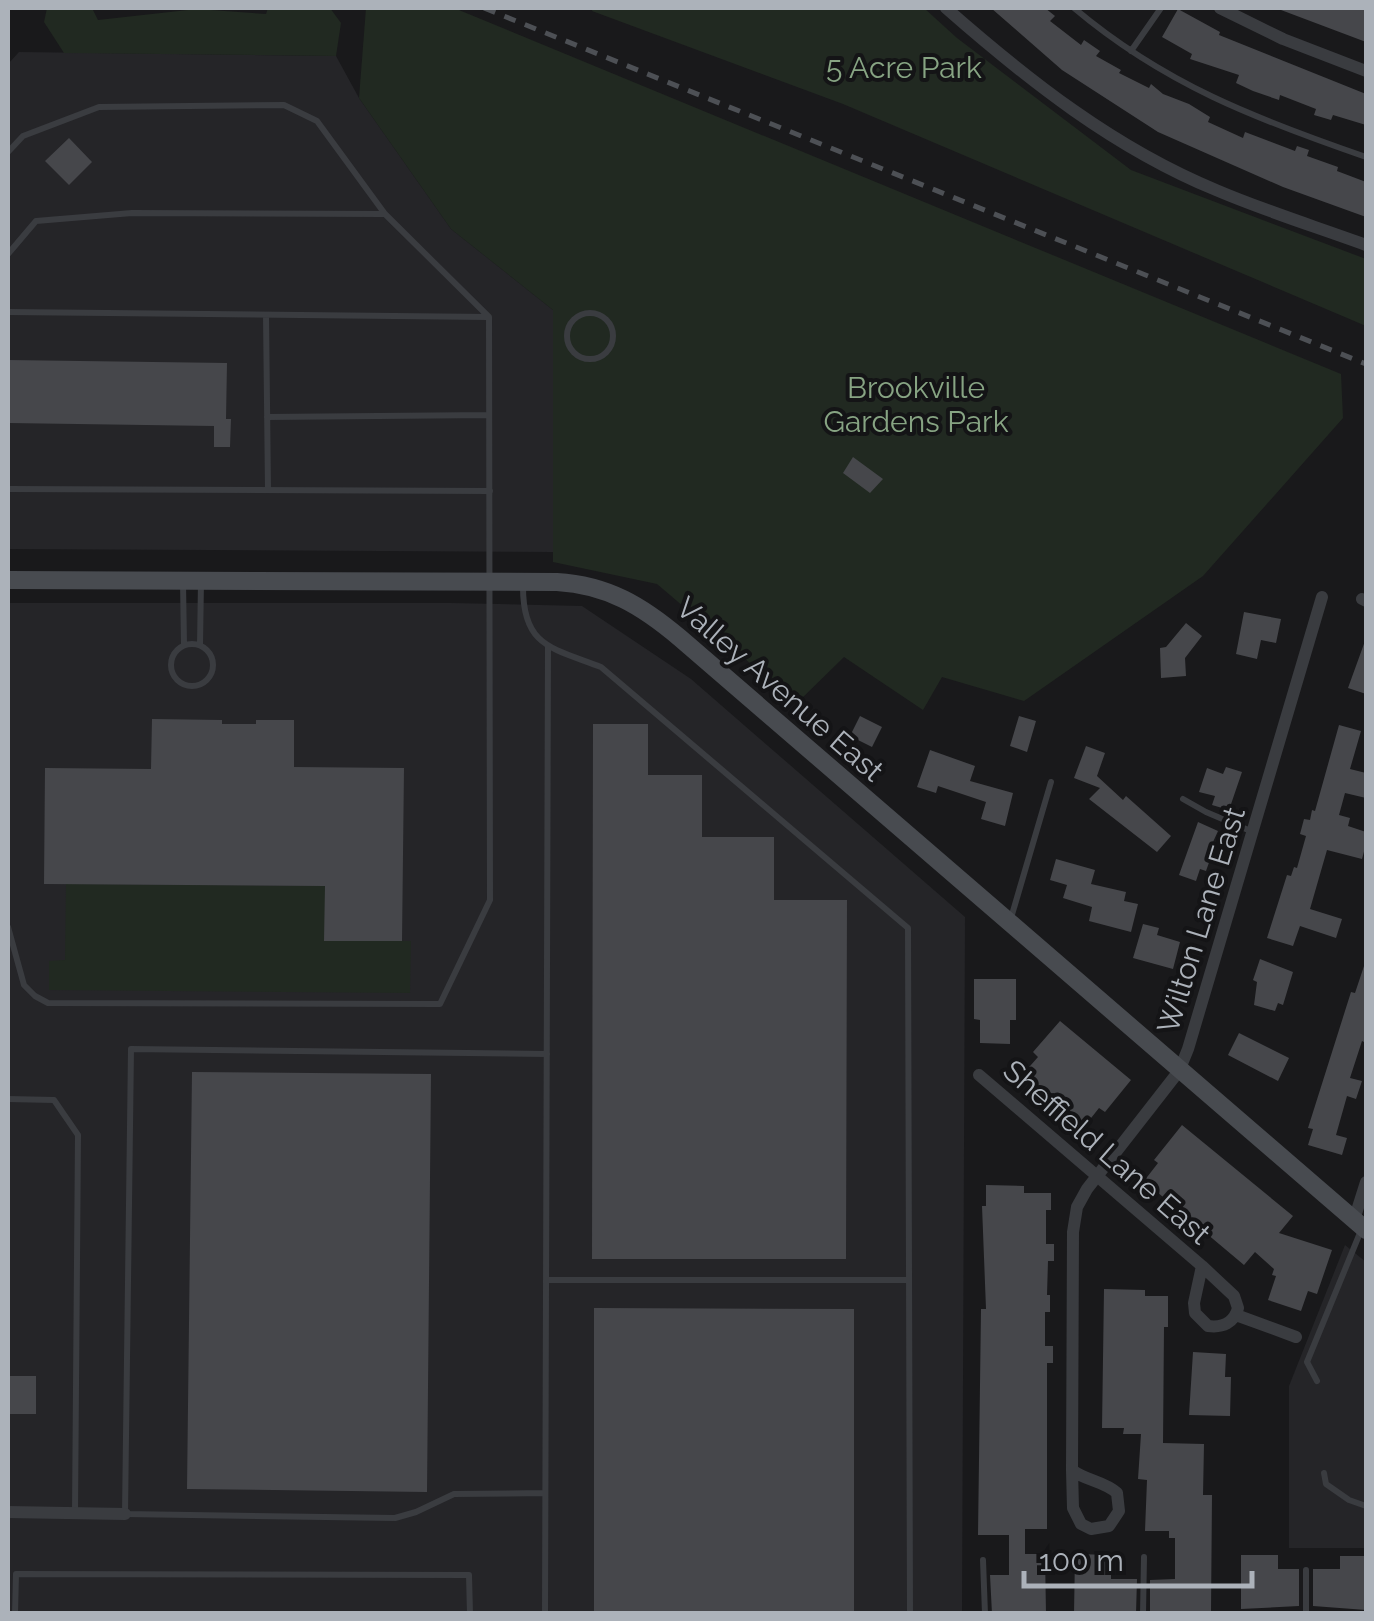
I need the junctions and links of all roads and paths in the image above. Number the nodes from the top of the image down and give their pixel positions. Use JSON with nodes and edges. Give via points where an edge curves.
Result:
{"nodes":[{"id":1,"x":946,"y":8,"type":"edge"},
{"id":2,"x":1074,"y":8,"type":"edge"},
{"id":3,"x":1160,"y":8,"type":"edge"},
{"id":4,"x":1220,"y":8,"type":"edge"},
{"id":5,"x":1131,"y":51,"type":"junction"},
{"id":6,"x":1366,"y":70,"type":"edge"},
{"id":7,"x":8,"y":152,"type":"edge"},
{"id":8,"x":1366,"y":157,"type":"edge"},
{"id":9,"x":384,"y":214,"type":"junction"},
{"id":10,"x":1366,"y":245,"type":"edge"},
{"id":11,"x":8,"y":254,"type":"edge"},
{"id":12,"x":8,"y":312,"type":"edge"},
{"id":13,"x":266,"y":314,"type":"junction"},
{"id":14,"x":489,"y":316,"type":"junction"},
{"id":15,"x":570,"y":325,"type":"joint"},
{"id":16,"x":489,"y":415,"type":"junction"},
{"id":17,"x":267,"y":417,"type":"junction"},
{"id":18,"x":8,"y":489,"type":"edge"},
{"id":19,"x":268,"y":490,"type":"junction"},
{"id":20,"x":490,"y":491,"type":"junction"},
{"id":21,"x":8,"y":580,"type":"edge"},
{"id":22,"x":192,"y":581,"type":"junction"},
{"id":23,"x":490,"y":582,"type":"junction"},
{"id":24,"x":523,"y":583,"type":"junction"},
{"id":25,"x":1322,"y":596,"type":"dead end"},
{"id":26,"x":184,"y":645,"type":"junction"},
{"id":27,"x":200,"y":645,"type":"junction"},
{"id":28,"x":548,"y":646,"type":"junction"},
{"id":29,"x":1051,"y":782,"type":"dead end"},
{"id":30,"x":1183,"y":798,"type":"dead end"},
{"id":31,"x":1254,"y":832,"type":"junction"},
{"id":32,"x":1010,"y":924,"type":"junction"},
{"id":33,"x":8,"y":927,"type":"edge"},
{"id":34,"x":548,"y":1054,"type":"junction"},
{"id":35,"x":1179,"y":1071,"type":"junction"},
{"id":36,"x":979,"y":1075,"type":"dead end"},
{"id":37,"x":8,"y":1099,"type":"edge"},
{"id":38,"x":1096,"y":1176,"type":"junction"},
{"id":39,"x":1366,"y":1182,"type":"edge"},
{"id":40,"x":1361,"y":1226,"type":"edge"},
{"id":41,"x":1202,"y":1266,"type":"junction"},
{"id":42,"x":546,"y":1280,"type":"junction"},
{"id":43,"x":908,"y":1280,"type":"junction"},
{"id":44,"x":1236,"y":1315,"type":"junction"},
{"id":45,"x":1296,"y":1337,"type":"dead end"},
{"id":46,"x":1317,"y":1381,"type":"dead end"},
{"id":47,"x":1072,"y":1470,"type":"junction"},
{"id":48,"x":1324,"y":1473,"type":"dead end"},
{"id":49,"x":545,"y":1493,"type":"junction"},
{"id":50,"x":1366,"y":1506,"type":"edge"},
{"id":51,"x":8,"y":1512,"type":"edge"},
{"id":52,"x":75,"y":1513,"type":"junction"},
{"id":53,"x":125,"y":1514,"type":"junction"},
{"id":54,"x":1144,"y":1558,"type":"dead end"},
{"id":55,"x":983,"y":1560,"type":"dead end"},
{"id":56,"x":1306,"y":1570,"type":"dead end"},
{"id":57,"x":16,"y":1614,"type":"edge"},
{"id":58,"x":470,"y":1614,"type":"edge"},
{"id":59,"x":545,"y":1614,"type":"edge"},
{"id":60,"x":910,"y":1614,"type":"edge"},
{"id":61,"x":985,"y":1614,"type":"edge"},
{"id":62,"x":1143,"y":1614,"type":"edge"},
{"id":63,"x":1306,"y":1614,"type":"edge"}],
"edges":[{"from":1,"to":10,"type":"street","via":[[1020,73],[1146,156],[1214,190]]},
{"from":2,"to":5,"type":"lane"},
{"from":3,"to":5,"type":"lane"},
{"from":4,"to":6,"type":"street"},
{"from":5,"to":8,"type":"lane","via":[[1259,120]]},
{"from":7,"to":9,"type":"lane","via":[[23,136],[99,107],[284,105],[317,121]]},
{"from":9,"to":11,"type":"lane","via":[[132,213],[36,221]]},
{"from":9,"to":14,"type":"lane"},
{"from":12,"to":13,"type":"lane"},
{"from":13,"to":14,"type":"lane"},
{"from":13,"to":17,"type":"lane"},
{"from":14,"to":16,"type":"lane"},
{"from":15,"to":15,"type":"lane","via":[[570,347],[580,357],[608,350],[613,335],[602,316],[588,313]]},
{"from":16,"to":17,"type":"lane"},
{"from":16,"to":20,"type":"lane"},
{"from":17,"to":19,"type":"lane"},
{"from":18,"to":19,"type":"lane"},
{"from":19,"to":20,"type":"lane"},
{"from":20,"to":23,"type":"lane"},
{"from":21,"to":22,"type":"main road","name":"Valley Avenue East"},
{"from":22,"to":23,"type":"main road","name":"Valley Avenue East"},
{"from":22,"to":26,"type":"lane"},
{"from":22,"to":27,"type":"lane"},
{"from":23,"to":24,"type":"main road","name":"Valley Avenue East"},
{"from":23,"to":33,"type":"lane","via":[[490,900],[440,1004],[48,1003],[24,986]]},
{"from":24,"to":28,"type":"lane","via":[[523,612]]},
{"from":24,"to":32,"type":"main road","name":"Valley Avenue East","via":[[585,584],[626,598]]},
{"from":25,"to":31,"type":"street","name":"Wilton Lane East"},
{"from":26,"to":27,"type":"lane"},
{"from":26,"to":27,"type":"lane","via":[[171,667],[182,684],[196,686],[214,667]]},
{"from":28,"to":34,"type":"lane"},
{"from":28,"to":43,"type":"lane","via":[[601,667],[908,928]]},
{"from":29,"to":32,"type":"lane"},
{"from":30,"to":31,"type":"lane"},
{"from":31,"to":35,"type":"street","name":"Wilton Lane East"},
{"from":32,"to":35,"type":"main road","name":"Valley Avenue East"},
{"from":34,"to":42,"type":"lane"},
{"from":34,"to":53,"type":"lane","via":[[130,1049]]},
{"from":35,"to":38,"type":"street","name":"Wilton Lane East"},
{"from":35,"to":40,"type":"main road","name":"Valley Avenue East"},
{"from":36,"to":38,"type":"street","name":"Sheffield Lane East"},
{"from":37,"to":52,"type":"lane","via":[[54,1100],[78,1135]]},
{"from":38,"to":41,"type":"street","name":"Sheffield Lane East"},
{"from":38,"to":47,"type":"street","name":"Wilton Lane East","via":[[1074,1220]]},
{"from":39,"to":40,"type":"street"},
{"from":40,"to":46,"type":"lane","via":[[1306,1362]]},
{"from":41,"to":44,"type":"street","name":"Sheffield Lane East","via":[[1234,1296]]},
{"from":41,"to":44,"type":"street","name":"Sheffield Lane East","via":[[1194,1307],[1199,1320],[1217,1327]]},
{"from":42,"to":43,"type":"lane"},
{"from":42,"to":49,"type":"lane"},
{"from":43,"to":60,"type":"lane"},
{"from":44,"to":45,"type":"street"},
{"from":47,"to":47,"type":"street","name":"Wilton Lane East","via":[[1078,1521],[1092,1529],[1110,1526],[1119,1511],[1117,1493]]},
{"from":48,"to":50,"type":"lane","via":[[1326,1484]]},
{"from":49,"to":53,"type":"lane","via":[[454,1494],[395,1518]]},
{"from":49,"to":59,"type":"lane"},
{"from":51,"to":52,"type":"street"},
{"from":52,"to":53,"type":"street"},
{"from":54,"to":62,"type":"lane"},
{"from":55,"to":61,"type":"lane"},
{"from":56,"to":63,"type":"lane"},
{"from":57,"to":58,"type":"lane","via":[[16,1574],[469,1576]]}]}
